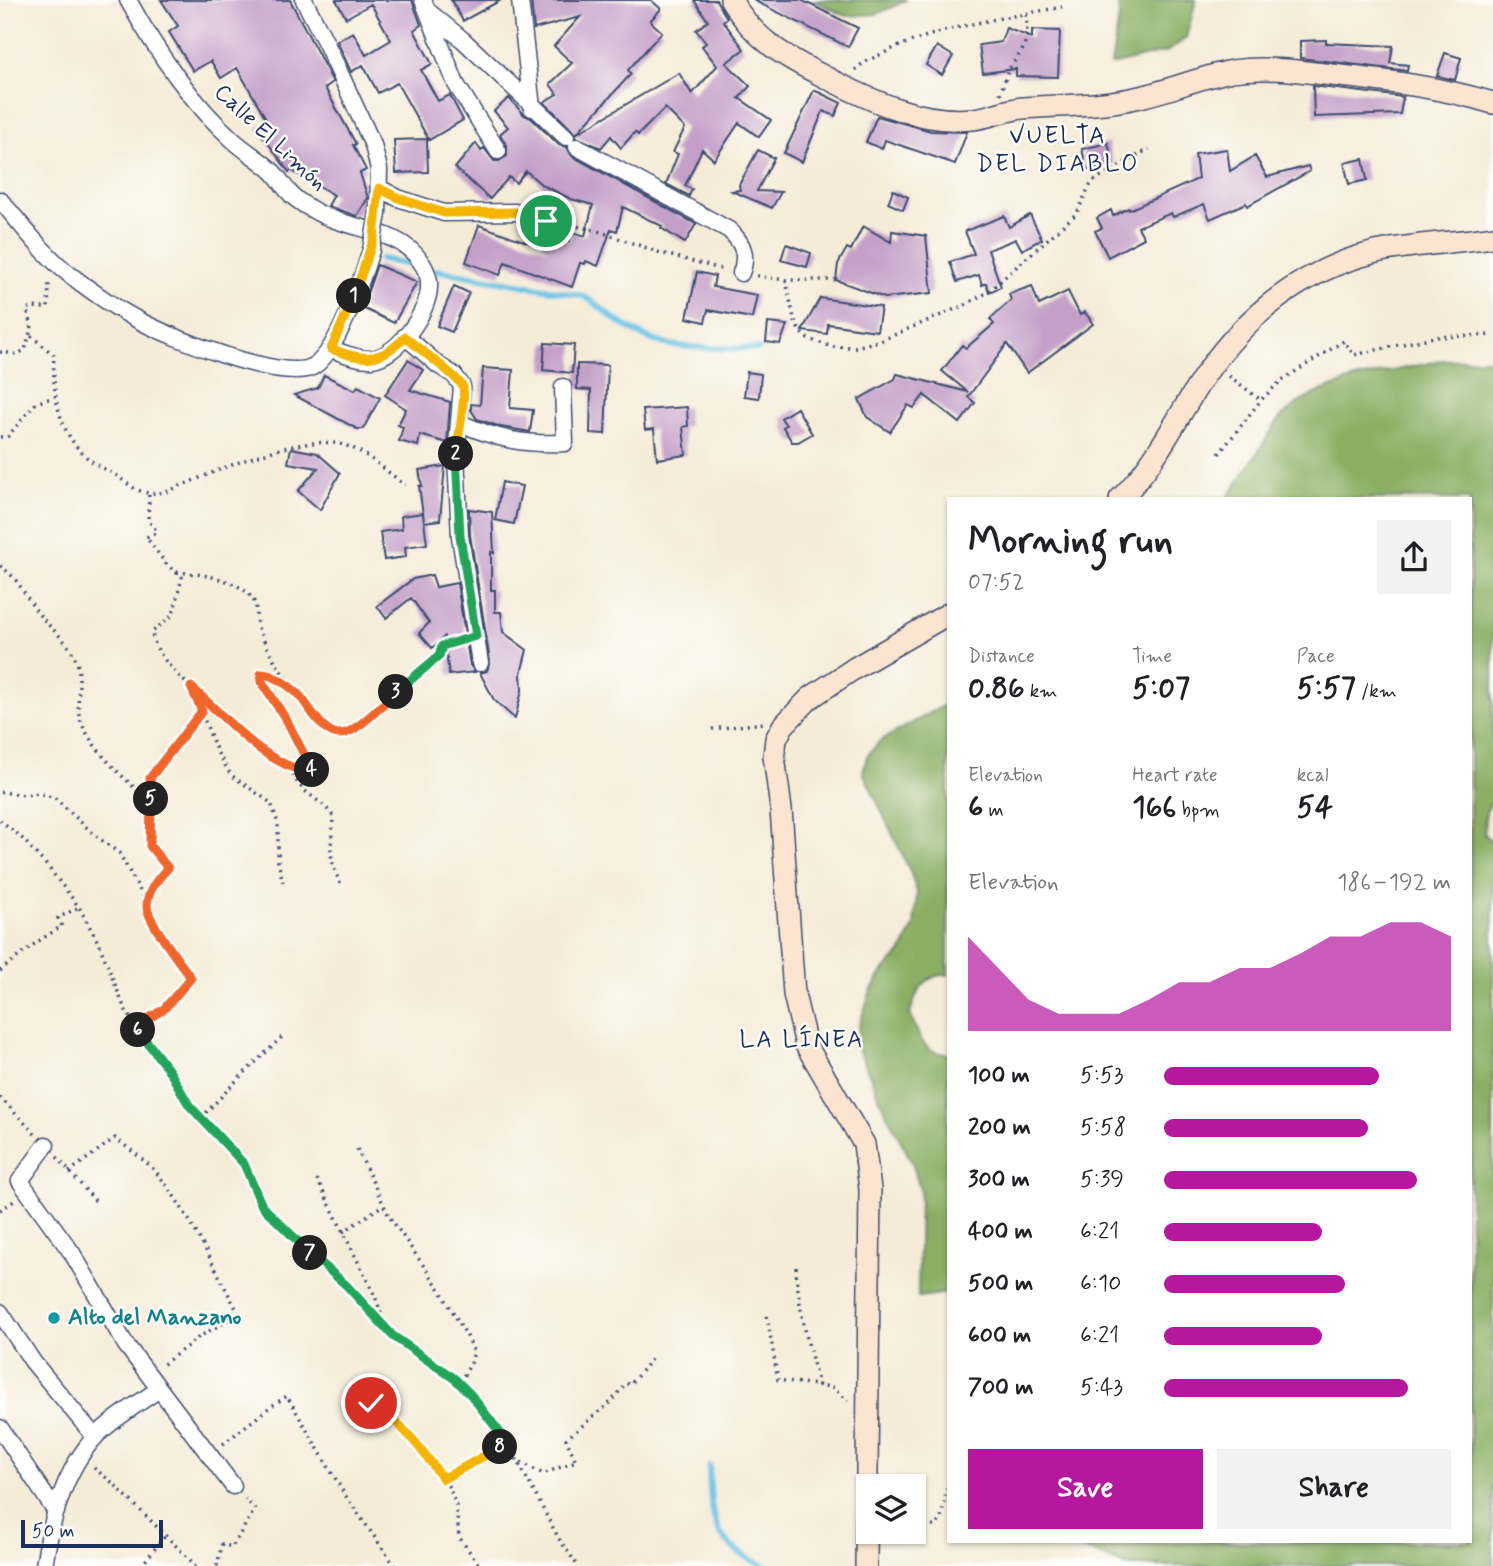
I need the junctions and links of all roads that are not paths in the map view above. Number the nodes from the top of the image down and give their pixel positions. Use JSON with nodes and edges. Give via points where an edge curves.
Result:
{"nodes":[{"id":1,"x":128,"y":0,"type":"edge"},
{"id":2,"x":304,"y":0,"type":"edge"},
{"id":3,"x":520,"y":0,"type":"edge"},
{"id":4,"x":730,"y":0,"type":"edge"},
{"id":5,"x":426,"y":6,"type":"edge"},
{"id":6,"x":1493,"y":103,"type":"edge"},
{"id":7,"x":532,"y":108,"type":"junction"},
{"id":8,"x":498,"y":151,"type":"dead end"},
{"id":9,"x":379,"y":188,"type":"junction"},
{"id":10,"x":0,"y":200,"type":"edge"},
{"id":11,"x":515,"y":212,"type":"road end"},
{"id":12,"x":1493,"y":237,"type":"edge"},
{"id":13,"x":741,"y":273,"type":"road end"},
{"id":14,"x":405,"y":337,"type":"junction"},
{"id":15,"x":331,"y":349,"type":"junction"},
{"id":16,"x":563,"y":387,"type":"dead end"},
{"id":17,"x":460,"y":423,"type":"junction"},
{"id":18,"x":1122,"y":497,"type":"edge"},
{"id":19,"x":947,"y":615,"type":"edge"},
{"id":20,"x":480,"y":663,"type":"dead end"},
{"id":21,"x":46,"y":1145,"type":"dead end"},
{"id":22,"x":0,"y":1312,"type":"edge"},
{"id":23,"x":159,"y":1389,"type":"junction"},
{"id":24,"x":0,"y":1427,"type":"edge"},
{"id":25,"x":95,"y":1437,"type":"junction"},
{"id":26,"x":233,"y":1486,"type":"road end"},
{"id":27,"x":56,"y":1512,"type":"junction"},
{"id":28,"x":866,"y":1556,"type":"edge"},
{"id":29,"x":44,"y":1566,"type":"edge"}],
"edges":[{"from":1,"to":14,"type":"street","name":"Calle El Limón","via":[[152,43],[198,102],[233,141],[273,171],[295,198],[341,223],[391,237],[412,250],[427,273],[429,287],[425,307]]},
{"from":2,"to":9,"type":"street","via":[[373,145]]},
{"from":3,"to":7,"type":"street"},
{"from":4,"to":6,"type":"main road","via":[[772,48],[840,85],[929,118],[954,120],[1016,108],[1115,102],[1232,71],[1265,69],[1418,84]]},
{"from":5,"to":7,"type":"street"},
{"from":5,"to":8,"type":"street","via":[[456,84]]},
{"from":7,"to":13,"type":"street","via":[[572,142],[729,230],[745,255]]},
{"from":9,"to":11,"type":"street","via":[[444,213]]},
{"from":9,"to":15,"type":"street","bridge":true,"via":[[371,250]]},
{"from":10,"to":15,"type":"street","via":[[70,275],[161,332],[244,361],[294,372],[314,367]]},
{"from":12,"to":18,"type":"main road","via":[[1372,253],[1311,275],[1245,327],[1213,365],[1149,465]]},
{"from":14,"to":15,"type":"street","name":"Calle El Limón","via":[[372,359]]},
{"from":14,"to":17,"type":"street","via":[[459,379],[463,390]]},
{"from":16,"to":17,"type":"street","via":[[565,443],[515,442]]},
{"from":17,"to":20,"type":"street","via":[[456,457],[460,536]]},
{"from":19,"to":28,"type":"main road","via":[[810,698],[783,726],[774,756],[793,994],[806,1045],[856,1128],[867,1160]]},
{"from":21,"to":23,"type":"street","via":[[20,1181]]},
{"from":22,"to":25,"type":"street","via":[[33,1362]]},
{"from":23,"to":25,"type":"street"},
{"from":23,"to":26,"type":"street"},
{"from":24,"to":27,"type":"street"},
{"from":25,"to":27,"type":"street"},
{"from":27,"to":29,"type":"street"}]}
